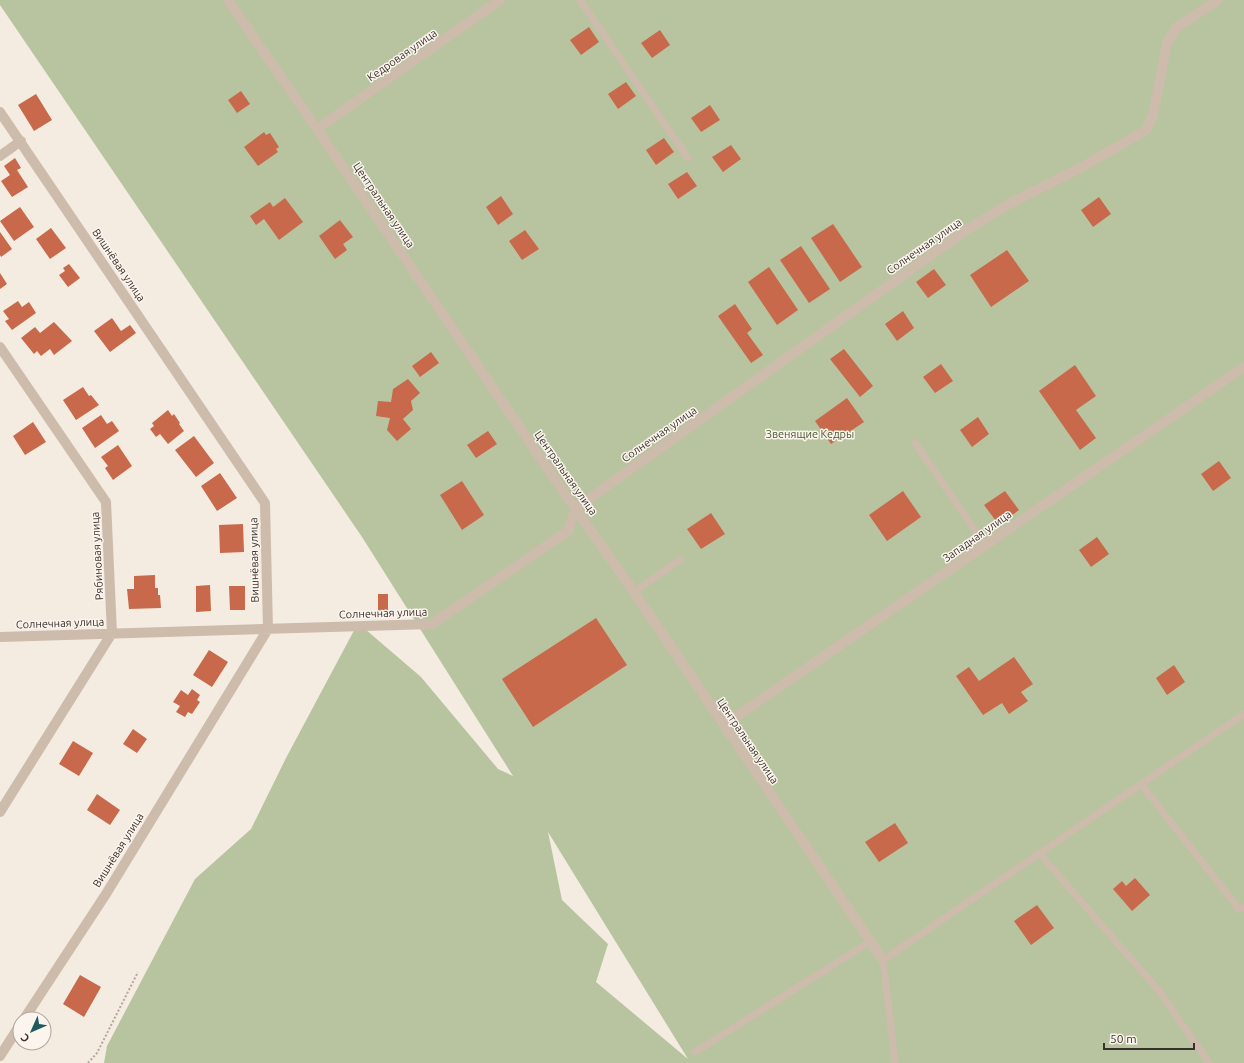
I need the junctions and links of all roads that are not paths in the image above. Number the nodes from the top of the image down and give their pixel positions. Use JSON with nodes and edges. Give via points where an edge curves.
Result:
{"nodes":[{"id":1,"x":228,"y":0,"type":"edge"},
{"id":2,"x":500,"y":0,"type":"edge"},
{"id":3,"x":580,"y":0,"type":"edge"},
{"id":4,"x":1218,"y":0,"type":"edge"},
{"id":5,"x":0,"y":112,"type":"edge"},
{"id":6,"x":317,"y":129,"type":"junction"},
{"id":7,"x":21,"y":142,"type":"junction"},
{"id":8,"x":0,"y":156,"type":"edge"},
{"id":9,"x":688,"y":158,"type":"dead end"},
{"id":10,"x":0,"y":347,"type":"edge"},
{"id":11,"x":1244,"y":366,"type":"edge"},
{"id":12,"x":915,"y":443,"type":"dead end"},
{"id":13,"x":576,"y":508,"type":"junction"},
{"id":14,"x":985,"y":545,"type":"junction"},
{"id":15,"x":681,"y":559,"type":"dead end"},
{"id":16,"x":634,"y":592,"type":"junction"},
{"id":17,"x":268,"y":629,"type":"junction"},
{"id":18,"x":112,"y":633,"type":"junction"},
{"id":19,"x":0,"y":637,"type":"edge"},
{"id":20,"x":1244,"y":714,"type":"edge"},
{"id":21,"x":724,"y":726,"type":"junction"},
{"id":22,"x":1141,"y":784,"type":"junction"},
{"id":23,"x":0,"y":812,"type":"edge"},
{"id":24,"x":1039,"y":853,"type":"junction"},
{"id":25,"x":1244,"y":907,"type":"edge"},
{"id":26,"x":871,"y":941,"type":"junction"},
{"id":27,"x":883,"y":960,"type":"junction"},
{"id":28,"x":29,"y":1011,"type":"edge"},
{"id":29,"x":12,"y":1037,"type":"edge"},
{"id":30,"x":695,"y":1052,"type":"dead end"},
{"id":31,"x":0,"y":1056,"type":"edge"},
{"id":32,"x":895,"y":1063,"type":"edge"},
{"id":33,"x":1209,"y":1063,"type":"edge"}],
"edges":[{"from":1,"to":6,"type":"street","name":"Центральная улица"},
{"from":2,"to":6,"type":"street","name":"Кедровая улица"},
{"from":3,"to":9,"type":"lane"},
{"from":4,"to":13,"type":"street","name":"Солнечная улица","via":[[1176,27],[1167,42],[1153,116],[1146,130],[1082,167],[1007,205],[966,231]]},
{"from":5,"to":7,"type":"street","name":"Вишнёвая улица"},
{"from":6,"to":13,"type":"street","name":"Центральная улица"},
{"from":7,"to":8,"type":"street"},
{"from":7,"to":17,"type":"street","name":"Вишнёвая улица","via":[[265,503]]},
{"from":10,"to":18,"type":"street","name":"Рябиновая улица","via":[[106,502]]},
{"from":11,"to":14,"type":"street","name":"Западная улица"},
{"from":12,"to":14,"type":"lane"},
{"from":13,"to":16,"type":"street","name":"Центральная улица"},
{"from":13,"to":17,"type":"street","name":"Солнечная улица","via":[[568,531],[432,624]]},
{"from":14,"to":21,"type":"street","name":"Западная улица"},
{"from":15,"to":16,"type":"lane"},
{"from":16,"to":21,"type":"street","name":"Центральная улица"},
{"from":17,"to":18,"type":"street","name":"Солнечная улица"},
{"from":17,"to":28,"type":"street","name":"Вишнёвая улица","via":[[106,894]]},
{"from":18,"to":19,"type":"street","name":"Солнечная улица"},
{"from":18,"to":23,"type":"street"},
{"from":20,"to":22,"type":"lane"},
{"from":21,"to":26,"type":"street","name":"Центральная улица"},
{"from":22,"to":24,"type":"lane"},
{"from":22,"to":25,"type":"lane","via":[[1239,909]]},
{"from":24,"to":27,"type":"lane"},
{"from":24,"to":33,"type":"lane","via":[[1160,992]]},
{"from":26,"to":27,"type":"street","name":"Центральная улица"},
{"from":26,"to":30,"type":"lane"},
{"from":27,"to":32,"type":"lane"},
{"from":29,"to":31,"type":"street"}]}
